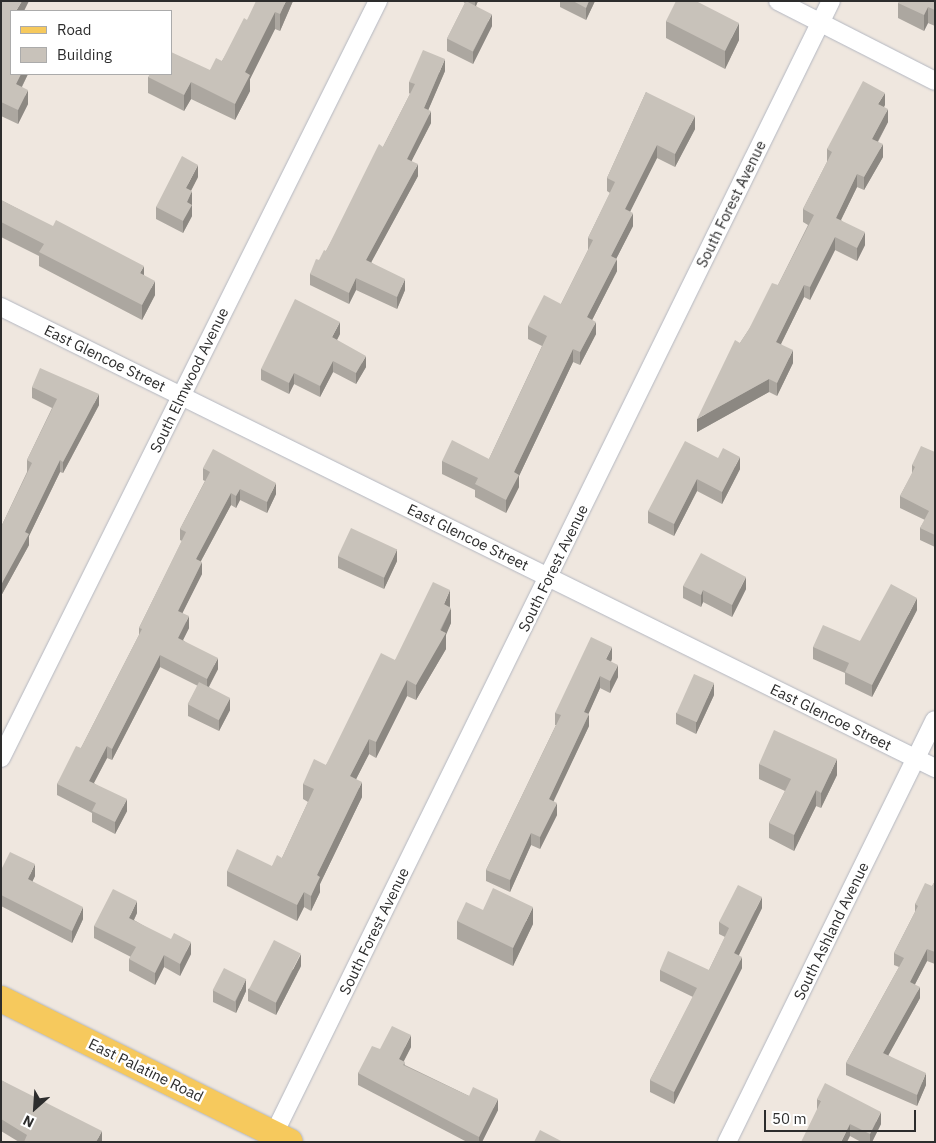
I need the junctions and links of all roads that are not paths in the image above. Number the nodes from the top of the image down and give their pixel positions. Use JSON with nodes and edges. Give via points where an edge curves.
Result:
{"nodes":[{"id":1,"x":378,"y":1,"type":"edge"},
{"id":2,"x":778,"y":1,"type":"edge"},
{"id":3,"x":831,"y":1,"type":"edge"},
{"id":4,"x":821,"y":23,"type":"junction"},
{"id":5,"x":935,"y":81,"type":"edge"},
{"id":6,"x":1,"y":307,"type":"edge"},
{"id":7,"x":182,"y":396,"type":"junction"},
{"id":8,"x":548,"y":577,"type":"junction"},
{"id":9,"x":935,"y":720,"type":"edge"},
{"id":10,"x":1,"y":758,"type":"edge"},
{"id":11,"x":916,"y":758,"type":"junction"},
{"id":12,"x":935,"y":768,"type":"edge"},
{"id":13,"x":1,"y":999,"type":"edge"},
{"id":14,"x":278,"y":1139,"type":"edge"},
{"id":15,"x":727,"y":1142,"type":"edge"}],
"edges":[{"from":1,"to":7,"type":"street","name":"South Elmwood Avenue"},
{"from":2,"to":4,"type":"street"},
{"from":3,"to":4,"type":"street","name":"South Forest Avenue"},
{"from":4,"to":5,"type":"street"},
{"from":4,"to":8,"type":"street","name":"South Forest Avenue"},
{"from":6,"to":7,"type":"street","name":"East Glencoe Street"},
{"from":7,"to":8,"type":"street","name":"East Glencoe Street"},
{"from":7,"to":10,"type":"street","name":"South Elmwood Avenue"},
{"from":8,"to":11,"type":"street","name":"East Glencoe Street"},
{"from":8,"to":14,"type":"street","name":"South Forest Avenue"},
{"from":9,"to":11,"type":"street","name":"South Ashland Avenue"},
{"from":11,"to":12,"type":"street","name":"East Glencoe Street"},
{"from":11,"to":15,"type":"street","name":"South Ashland Avenue"},
{"from":13,"to":14,"type":"main road","name":"East Palatine Road"}]}
